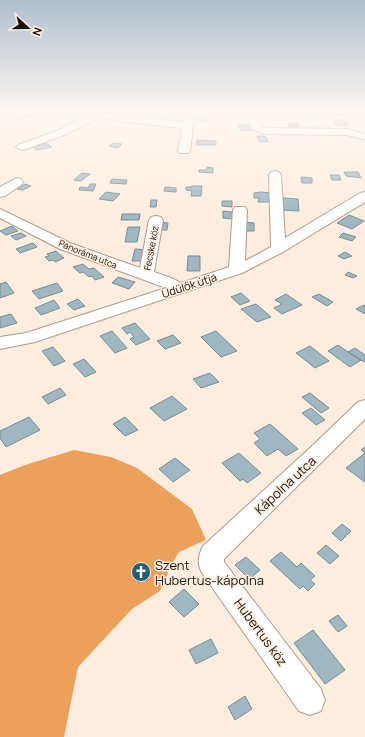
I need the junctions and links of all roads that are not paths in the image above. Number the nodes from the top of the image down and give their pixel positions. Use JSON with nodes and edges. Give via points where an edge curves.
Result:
{"nodes":[{"id":1,"x":185,"y":147,"type":"edge"},
{"id":2,"x":184,"y":151,"type":"dead end"},
{"id":3,"x":276,"y":175,"type":"dead end"},
{"id":4,"x":17,"y":182,"type":"dead end"},
{"id":5,"x":0,"y":193,"type":"edge"},
{"id":6,"x":365,"y":196,"type":"edge"},
{"id":7,"x":240,"y":210,"type":"dead end"},
{"id":8,"x":0,"y":213,"type":"edge"},
{"id":9,"x":156,"y":220,"type":"dead end"},
{"id":10,"x":278,"y":249,"type":"junction"},
{"id":11,"x":237,"y":270,"type":"junction"},
{"id":12,"x":146,"y":276,"type":"junction"},
{"id":13,"x":178,"y":288,"type":"junction"},
{"id":14,"x":0,"y":343,"type":"edge"},
{"id":15,"x":365,"y":407,"type":"edge"},
{"id":16,"x":211,"y":565,"type":"joint"},
{"id":17,"x":310,"y":700,"type":"dead end"}],
"edges":[{"from":1,"to":2,"type":"street"},
{"from":3,"to":10,"type":"street"},
{"from":4,"to":5,"type":"street"},
{"from":6,"to":10,"type":"street","name":"Üdülők útja"},
{"from":7,"to":11,"type":"street"},
{"from":8,"to":12,"type":"street","name":"Panoráma utca","via":[[65,246]]},
{"from":9,"to":12,"type":"street","name":"Fecske köz"},
{"from":10,"to":11,"type":"street","name":"Üdülők útja"},
{"from":11,"to":13,"type":"street","name":"Üdülők útja"},
{"from":12,"to":13,"type":"street","name":"Panoráma utca","via":[[168,282]]},
{"from":13,"to":14,"type":"street","name":"Üdülők útja","via":[[29,338]]},
{"from":15,"to":16,"type":"street","name":"Kápolna utca","via":[[212,554]]},
{"from":16,"to":17,"type":"street","name":"Hubertus köz"}]}
